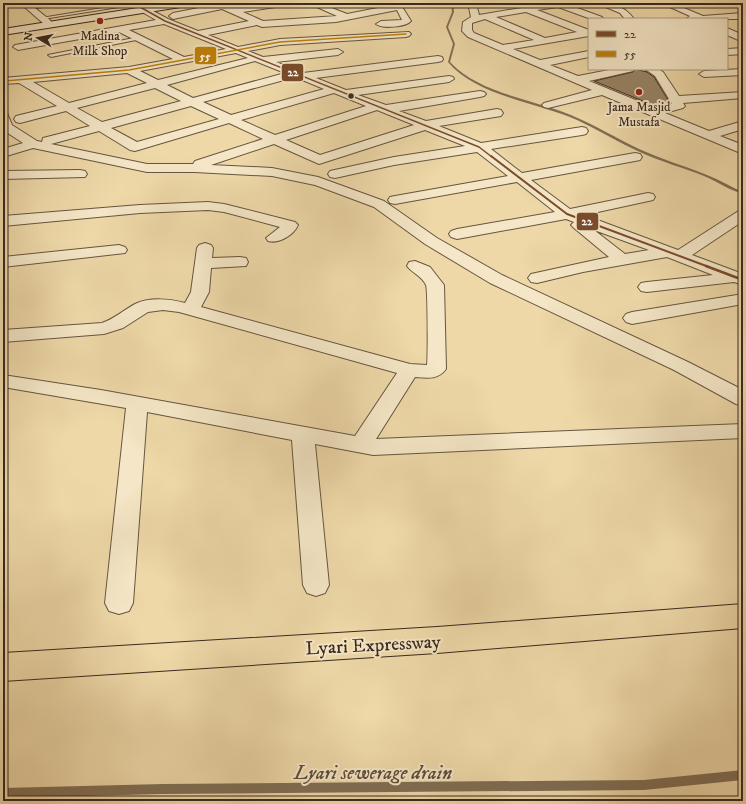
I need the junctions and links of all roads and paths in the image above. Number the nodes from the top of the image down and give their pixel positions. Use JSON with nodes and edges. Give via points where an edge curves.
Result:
{"nodes":[{"id":1,"x":53,"y":3,"type":"edge"},
{"id":2,"x":186,"y":3,"type":"edge"},
{"id":3,"x":282,"y":3,"type":"edge"},
{"id":4,"x":312,"y":3,"type":"edge"},
{"id":5,"x":472,"y":3,"type":"edge"},
{"id":6,"x":600,"y":3,"type":"edge"},
{"id":7,"x":665,"y":3,"type":"edge"},
{"id":8,"x":562,"y":4,"type":"edge"},
{"id":9,"x":26,"y":5,"type":"edge"},
{"id":10,"x":151,"y":5,"type":"edge"},
{"id":11,"x":219,"y":5,"type":"edge"},
{"id":12,"x":341,"y":6,"type":"dead end"},
{"id":13,"x":253,"y":8,"type":"junction"},
{"id":14,"x":326,"y":8,"type":"junction"},
{"id":15,"x":732,"y":8,"type":"dead end"},
{"id":16,"x":526,"y":10,"type":"junction"},
{"id":17,"x":233,"y":11,"type":"junction"},
{"id":18,"x":365,"y":14,"type":"junction"},
{"id":19,"x":743,"y":15,"type":"edge"},
{"id":20,"x":480,"y":17,"type":"junction"},
{"id":21,"x":597,"y":18,"type":"edge"},
{"id":22,"x":629,"y":18,"type":"edge"},
{"id":23,"x":702,"y":18,"type":"edge"},
{"id":24,"x":714,"y":18,"type":"edge"},
{"id":25,"x":169,"y":19,"type":"junction"},
{"id":26,"x":45,"y":20,"type":"junction"},
{"id":27,"x":320,"y":20,"type":"junction"},
{"id":28,"x":285,"y":22,"type":"junction"},
{"id":29,"x":346,"y":22,"type":"junction"},
{"id":30,"x":260,"y":23,"type":"junction"},
{"id":31,"x":331,"y":28,"type":"junction"},
{"id":32,"x":3,"y":29,"type":"edge"},
{"id":33,"x":120,"y":29,"type":"junction"},
{"id":34,"x":274,"y":31,"type":"junction"},
{"id":35,"x":743,"y":31,"type":"edge"},
{"id":36,"x":3,"y":32,"type":"edge"},
{"id":37,"x":729,"y":32,"type":"edge"},
{"id":38,"x":588,"y":33,"type":"edge"},
{"id":39,"x":588,"y":33,"type":"edge"},
{"id":40,"x":198,"y":34,"type":"junction"},
{"id":41,"x":406,"y":34,"type":"dead end"},
{"id":42,"x":139,"y":38,"type":"junction"},
{"id":43,"x":351,"y":38,"type":"junction"},
{"id":44,"x":743,"y":39,"type":"edge"},
{"id":45,"x":286,"y":41,"type":"junction"},
{"id":46,"x":545,"y":41,"type":"junction"},
{"id":47,"x":18,"y":47,"type":"dead end"},
{"id":48,"x":502,"y":48,"type":"junction"},
{"id":49,"x":236,"y":49,"type":"junction"},
{"id":50,"x":347,"y":50,"type":"dead end"},
{"id":51,"x":743,"y":51,"type":"edge"},
{"id":52,"x":728,"y":52,"type":"edge"},
{"id":53,"x":588,"y":54,"type":"edge"},
{"id":54,"x":52,"y":55,"type":"dead end"},
{"id":55,"x":260,"y":59,"type":"junction"},
{"id":56,"x":183,"y":60,"type":"junction"},
{"id":57,"x":438,"y":60,"type":"dead end"},
{"id":58,"x":538,"y":64,"type":"junction"},
{"id":59,"x":129,"y":70,"type":"junction"},
{"id":60,"x":624,"y":70,"type":"edge"},
{"id":61,"x":652,"y":70,"type":"edge"},
{"id":62,"x":743,"y":72,"type":"edge"},
{"id":63,"x":704,"y":74,"type":"dead end"},
{"id":64,"x":299,"y":75,"type":"junction"},
{"id":65,"x":20,"y":79,"type":"junction"},
{"id":66,"x":449,"y":79,"type":"dead end"},
{"id":67,"x":577,"y":80,"type":"junction"},
{"id":68,"x":5,"y":81,"type":"dead end"},
{"id":69,"x":155,"y":84,"type":"junction"},
{"id":70,"x":603,"y":90,"type":"junction"},
{"id":71,"x":339,"y":91,"type":"junction"},
{"id":72,"x":480,"y":94,"type":"dead end"},
{"id":73,"x":743,"y":96,"type":"edge"},
{"id":74,"x":675,"y":100,"type":"junction"},
{"id":75,"x":190,"y":101,"type":"junction"},
{"id":76,"x":548,"y":105,"type":"dead end"},
{"id":77,"x":65,"y":107,"type":"junction"},
{"id":78,"x":381,"y":108,"type":"junction"},
{"id":79,"x":654,"y":112,"type":"junction"},
{"id":80,"x":497,"y":113,"type":"dead end"},
{"id":81,"x":20,"y":119,"type":"dead end"},
{"id":82,"x":229,"y":119,"type":"junction"},
{"id":83,"x":4,"y":124,"type":"edge"},
{"id":84,"x":743,"y":125,"type":"edge"},
{"id":85,"x":426,"y":126,"type":"junction"},
{"id":86,"x":99,"y":127,"type":"junction"},
{"id":87,"x":582,"y":131,"type":"dead end"},
{"id":88,"x":709,"y":135,"type":"junction"},
{"id":89,"x":274,"y":140,"type":"junction"},
{"id":90,"x":48,"y":141,"type":"dead end"},
{"id":91,"x":33,"y":144,"type":"junction"},
{"id":92,"x":479,"y":147,"type":"junction"},
{"id":93,"x":743,"y":150,"type":"edge"},
{"id":94,"x":3,"y":153,"type":"edge"},
{"id":95,"x":635,"y":157,"type":"dead end"},
{"id":96,"x":196,"y":165,"type":"dead end"},
{"id":97,"x":80,"y":174,"type":"dead end"},
{"id":98,"x":335,"y":174,"type":"dead end"},
{"id":99,"x":3,"y":175,"type":"edge"},
{"id":100,"x":518,"y":178,"type":"junction"},
{"id":101,"x":648,"y":197,"type":"dead end"},
{"id":102,"x":395,"y":200,"type":"dead end"},
{"id":103,"x":567,"y":214,"type":"junction"},
{"id":104,"x":742,"y":215,"type":"edge"},
{"id":105,"x":3,"y":221,"type":"edge"},
{"id":106,"x":457,"y":234,"type":"dead end"},
{"id":107,"x":274,"y":238,"type":"dead end"},
{"id":108,"x":119,"y":250,"type":"dead end"},
{"id":109,"x":674,"y":254,"type":"junction"},
{"id":110,"x":622,"y":260,"type":"junction"},
{"id":111,"x":3,"y":262,"type":"edge"},
{"id":112,"x":240,"y":262,"type":"dead end"},
{"id":113,"x":415,"y":266,"type":"dead end"},
{"id":114,"x":537,"y":278,"type":"dead end"},
{"id":115,"x":739,"y":279,"type":"edge"},
{"id":116,"x":646,"y":287,"type":"dead end"},
{"id":117,"x":743,"y":299,"type":"edge"},
{"id":118,"x":190,"y":310,"type":"junction"},
{"id":119,"x":632,"y":318,"type":"dead end"},
{"id":120,"x":3,"y":336,"type":"edge"},
{"id":121,"x":409,"y":370,"type":"junction"},
{"id":122,"x":3,"y":381,"type":"edge"},
{"id":123,"x":743,"y":399,"type":"edge"},
{"id":124,"x":137,"y":404,"type":"junction"},
{"id":125,"x":743,"y":431,"type":"edge"},
{"id":126,"x":303,"y":434,"type":"junction"},
{"id":127,"x":361,"y":445,"type":"junction"},
{"id":128,"x":316,"y":585,"type":"dead end"},
{"id":129,"x":119,"y":603,"type":"dead end"},
{"id":130,"x":743,"y":616,"type":"edge"},
{"id":131,"x":3,"y":667,"type":"edge"}],
"edges":[{"from":1,"to":9,"type":"street"},
{"from":2,"to":10,"type":"main road"},
{"from":3,"to":13,"type":"street"},
{"from":4,"to":14,"type":"street"},
{"from":5,"to":20,"type":"street","via":[[475,13]]},
{"from":6,"to":22,"type":"street","via":[[623,11]]},
{"from":7,"to":23,"type":"street"},
{"from":8,"to":16,"type":"street"},
{"from":8,"to":21,"type":"street"},
{"from":9,"to":26,"type":"street"},
{"from":10,"to":25,"type":"street"},
{"from":10,"to":26,"type":"main road"},
{"from":10,"to":36,"type":"main road"},
{"from":11,"to":17,"type":"street"},
{"from":11,"to":25,"type":"street"},
{"from":12,"to":14,"type":"street"},
{"from":13,"to":17,"type":"street"},
{"from":13,"to":28,"type":"street"},
{"from":14,"to":29,"type":"street"},
{"from":15,"to":19,"type":"street"},
{"from":16,"to":20,"type":"street"},
{"from":16,"to":38,"type":"street"},
{"from":17,"to":30,"type":"street"},
{"from":18,"to":18,"type":"street","via":[[373,25],[407,21],[399,7]]},
{"from":18,"to":29,"type":"street"},
{"from":19,"to":24,"type":"street"},
{"from":20,"to":46,"type":"street"},
{"from":20,"to":48,"type":"street","via":[[467,22],[466,31]]},
{"from":25,"to":33,"type":"street"},
{"from":25,"to":40,"type":"street"},
{"from":26,"to":32,"type":"main road"},
{"from":27,"to":28,"type":"street"},
{"from":27,"to":29,"type":"street"},
{"from":27,"to":31,"type":"street"},
{"from":28,"to":30,"type":"street"},
{"from":29,"to":31,"type":"street"},
{"from":30,"to":34,"type":"street"},
{"from":30,"to":40,"type":"street"},
{"from":31,"to":34,"type":"street"},
{"from":31,"to":43,"type":"street","via":[[342,29]]},
{"from":33,"to":42,"type":"street"},
{"from":33,"to":47,"type":"street"},
{"from":34,"to":45,"type":"street"},
{"from":35,"to":37,"type":"street"},
{"from":37,"to":44,"type":"street"},
{"from":39,"to":46,"type":"street"},
{"from":40,"to":49,"type":"street"},
{"from":41,"to":43,"type":"street"},
{"from":42,"to":54,"type":"lane"},
{"from":42,"to":56,"type":"street"},
{"from":43,"to":45,"type":"street"},
{"from":45,"to":49,"type":"street"},
{"from":46,"to":48,"type":"street"},
{"from":48,"to":58,"type":"street"},
{"from":49,"to":55,"type":"street"},
{"from":49,"to":56,"type":"street"},
{"from":50,"to":55,"type":"street"},
{"from":51,"to":52,"type":"street"},
{"from":53,"to":58,"type":"street"},
{"from":55,"to":64,"type":"street"},
{"from":55,"to":69,"type":"street"},
{"from":56,"to":59,"type":"street"},
{"from":57,"to":64,"type":"street"},
{"from":58,"to":67,"type":"street"},
{"from":59,"to":65,"type":"street"},
{"from":59,"to":69,"type":"street"},
{"from":60,"to":67,"type":"street"},
{"from":61,"to":74,"type":"street","via":[[659,74]]},
{"from":62,"to":63,"type":"street"},
{"from":64,"to":71,"type":"street"},
{"from":64,"to":75,"type":"street"},
{"from":65,"to":68,"type":"street"},
{"from":65,"to":77,"type":"street"},
{"from":66,"to":71,"type":"street"},
{"from":67,"to":70,"type":"street"},
{"from":69,"to":75,"type":"street"},
{"from":69,"to":77,"type":"street"},
{"from":70,"to":76,"type":"street"},
{"from":70,"to":79,"type":"street"},
{"from":71,"to":78,"type":"street"},
{"from":71,"to":82,"type":"street"},
{"from":72,"to":78,"type":"street"},
{"from":73,"to":74,"type":"street"},
{"from":74,"to":79,"type":"street","via":[[678,107]]},
{"from":75,"to":82,"type":"street"},
{"from":75,"to":86,"type":"street"},
{"from":77,"to":81,"type":"street"},
{"from":77,"to":86,"type":"street"},
{"from":78,"to":85,"type":"street"},
{"from":78,"to":89,"type":"street"},
{"from":79,"to":88,"type":"street"},
{"from":80,"to":85,"type":"street"},
{"from":82,"to":86,"type":"street","via":[[138,147]]},
{"from":82,"to":89,"type":"street"},
{"from":83,"to":91,"type":"street"},
{"from":84,"to":88,"type":"street"},
{"from":85,"to":89,"type":"street","via":[[323,160]]},
{"from":85,"to":92,"type":"street"},
{"from":86,"to":90,"type":"street"},
{"from":87,"to":92,"type":"street"},
{"from":88,"to":93,"type":"street"},
{"from":89,"to":96,"type":"street"},
{"from":91,"to":94,"type":"street"},
{"from":91,"to":123,"type":"street","via":[[147,168],[272,172],[318,182],[351,193],[380,204],[431,241],[496,279],[681,366]]},
{"from":92,"to":98,"type":"street"},
{"from":92,"to":100,"type":"street"},
{"from":95,"to":100,"type":"street"},
{"from":97,"to":99,"type":"street"},
{"from":100,"to":102,"type":"street"},
{"from":100,"to":103,"type":"street"},
{"from":101,"to":103,"type":"street"},
{"from":103,"to":106,"type":"street"},
{"from":103,"to":109,"type":"street"},
{"from":103,"to":110,"type":"street"},
{"from":104,"to":109,"type":"street"},
{"from":105,"to":107,"type":"street","via":[[208,206],[290,225]]},
{"from":108,"to":111,"type":"street"},
{"from":109,"to":110,"type":"street"},
{"from":109,"to":115,"type":"street"},
{"from":110,"to":114,"type":"street"},
{"from":112,"to":118,"type":"street","via":[[204,255],[200,292]]},
{"from":113,"to":121,"type":"street","via":[[424,271],[435,285],[437,362],[436,369],[430,372]]},
{"from":115,"to":116,"type":"street"},
{"from":117,"to":119,"type":"street"},
{"from":118,"to":120,"type":"street","via":[[169,306],[142,307],[116,324],[104,328]]},
{"from":118,"to":121,"type":"street"},
{"from":121,"to":127,"type":"street"},
{"from":122,"to":124,"type":"street"},
{"from":124,"to":126,"type":"street"},
{"from":124,"to":129,"type":"street"},
{"from":125,"to":127,"type":"street","via":[[373,447]]},
{"from":126,"to":127,"type":"street"},
{"from":126,"to":128,"type":"street"},
{"from":130,"to":131,"type":"highway","name":"Lyari Expressway","via":[[437,640]]}]}
